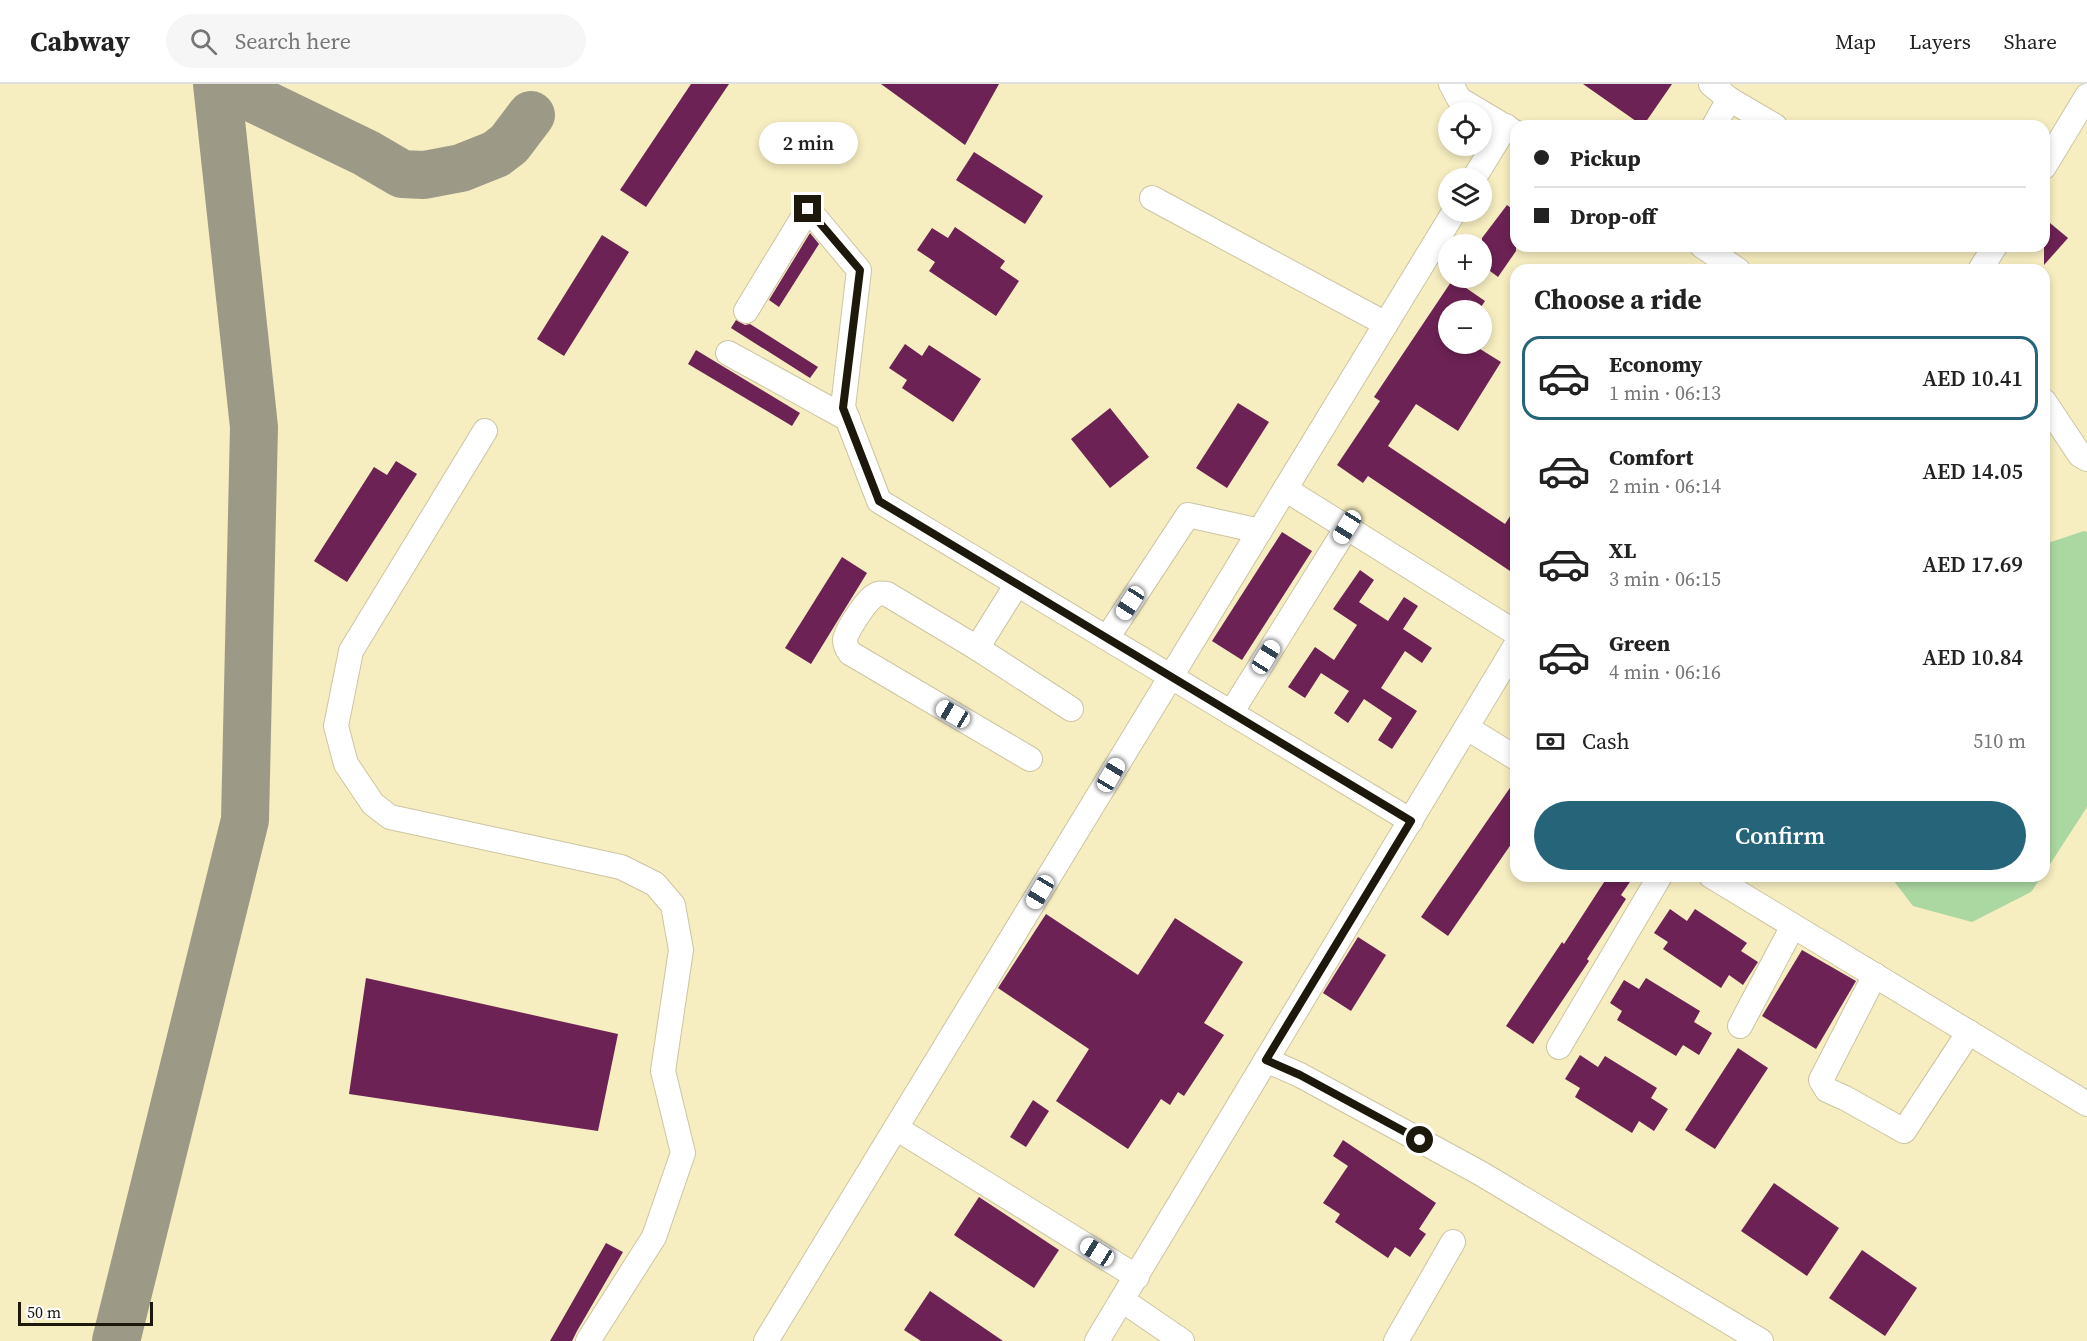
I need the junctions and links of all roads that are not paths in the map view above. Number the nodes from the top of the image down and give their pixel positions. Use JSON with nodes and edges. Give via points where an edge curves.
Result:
{"nodes":[{"id":1,"x":1451,"y":84,"type":"edge"},
{"id":2,"x":1711,"y":84,"type":"edge"},
{"id":3,"x":2087,"y":96,"type":"edge"},
{"id":4,"x":1729,"y":99,"type":"junction"},
{"id":5,"x":1717,"y":120,"type":"edge"},
{"id":6,"x":1765,"y":120,"type":"edge"},
{"id":7,"x":1510,"y":128,"type":"edge"},
{"id":8,"x":1510,"y":130,"type":"edge"},
{"id":9,"x":2050,"y":157,"type":"edge"},
{"id":10,"x":1482,"y":168,"type":"edge"},
{"id":11,"x":1152,"y":198,"type":"dead end"},
{"id":12,"x":1448,"y":222,"type":"edge"},
{"id":13,"x":1710,"y":252,"type":"edge"},
{"id":14,"x":1729,"y":264,"type":"edge"},
{"id":15,"x":746,"y":310,"type":"dead end"},
{"id":16,"x":1386,"y":324,"type":"junction"},
{"id":17,"x":728,"y":353,"type":"dead end"},
{"id":18,"x":2050,"y":410,"type":"edge"},
{"id":19,"x":848,"y":419,"type":"junction"},
{"id":20,"x":484,"y":431,"type":"dead end"},
{"id":21,"x":2087,"y":459,"type":"edge"},
{"id":22,"x":1285,"y":489,"type":"junction"},
{"id":23,"x":1347,"y":527,"type":"junction"},
{"id":24,"x":1260,"y":531,"type":"junction"},
{"id":25,"x":1017,"y":584,"type":"junction"},
{"id":26,"x":1510,"y":629,"type":"edge"},
{"id":27,"x":1107,"y":638,"type":"junction"},
{"id":28,"x":977,"y":648,"type":"junction"},
{"id":29,"x":1510,"y":655,"type":"edge"},
{"id":30,"x":1171,"y":677,"type":"junction"},
{"id":31,"x":1071,"y":709,"type":"dead end"},
{"id":32,"x":1231,"y":713,"type":"junction"},
{"id":33,"x":1467,"y":728,"type":"junction"},
{"id":34,"x":1510,"y":754,"type":"edge"},
{"id":35,"x":1030,"y":759,"type":"dead end"},
{"id":36,"x":1411,"y":821,"type":"junction"},
{"id":37,"x":1656,"y":882,"type":"edge"},
{"id":38,"x":1721,"y":882,"type":"edge"},
{"id":39,"x":1793,"y":926,"type":"junction"},
{"id":40,"x":1875,"y":975,"type":"junction"},
{"id":41,"x":1740,"y":1026,"type":"dead end"},
{"id":42,"x":1969,"y":1032,"type":"junction"},
{"id":43,"x":1559,"y":1047,"type":"dead end"},
{"id":44,"x":1266,"y":1060,"type":"junction"},
{"id":45,"x":2087,"y":1104,"type":"edge"},
{"id":46,"x":896,"y":1128,"type":"junction"},
{"id":47,"x":1453,"y":1242,"type":"dead end"},
{"id":48,"x":1137,"y":1277,"type":"junction"},
{"id":49,"x":1122,"y":1300,"type":"junction"},
{"id":50,"x":588,"y":1341,"type":"edge"},
{"id":51,"x":766,"y":1341,"type":"edge"},
{"id":52,"x":1097,"y":1341,"type":"edge"},
{"id":53,"x":1182,"y":1341,"type":"edge"},
{"id":54,"x":1396,"y":1341,"type":"edge"},
{"id":55,"x":1761,"y":1341,"type":"edge"}],
"edges":[{"from":1,"to":7,"type":"lane","via":[[1459,99]]},
{"from":2,"to":4,"type":"lane"},
{"from":3,"to":9,"type":"lane"},
{"from":4,"to":5,"type":"lane"},
{"from":4,"to":6,"type":"lane"},
{"from":8,"to":10,"type":"lane"},
{"from":11,"to":16,"type":"lane"},
{"from":12,"to":16,"type":"lane"},
{"from":13,"to":14,"type":"lane"},
{"from":15,"to":19,"type":"lane","via":[[808,209],[860,270],[843,408]]},
{"from":16,"to":22,"type":"lane"},
{"from":17,"to":19,"type":"lane"},
{"from":18,"to":21,"type":"lane","via":[[2080,455]]},
{"from":19,"to":25,"type":"lane","via":[[879,501]]},
{"from":20,"to":50,"type":"lane","via":[[351,651],[336,726],[346,764],[373,804],[390,817],[621,867],[655,884],[673,905],[681,950],[663,1071],[683,1153],[654,1237]]},
{"from":22,"to":23,"type":"lane"},
{"from":22,"to":24,"type":"lane"},
{"from":23,"to":26,"type":"lane"},
{"from":23,"to":32,"type":"lane"},
{"from":24,"to":27,"type":"lane","via":[[1188,515]]},
{"from":24,"to":30,"type":"lane"},
{"from":25,"to":27,"type":"lane"},
{"from":25,"to":28,"type":"lane"},
{"from":27,"to":30,"type":"lane"},
{"from":28,"to":31,"type":"lane"},
{"from":28,"to":35,"type":"lane","via":[[882,593],[871,597],[845,638],[856,658]]},
{"from":29,"to":33,"type":"lane"},
{"from":30,"to":32,"type":"lane"},
{"from":30,"to":46,"type":"lane"},
{"from":32,"to":36,"type":"lane"},
{"from":33,"to":34,"type":"lane"},
{"from":33,"to":36,"type":"lane"},
{"from":36,"to":44,"type":"lane"},
{"from":37,"to":43,"type":"lane"},
{"from":38,"to":39,"type":"lane"},
{"from":39,"to":40,"type":"lane"},
{"from":39,"to":41,"type":"lane"},
{"from":40,"to":42,"type":"lane"},
{"from":40,"to":42,"type":"lane","via":[[1821,1080],[1827,1090],[1904,1131]]},
{"from":42,"to":45,"type":"lane"},
{"from":44,"to":48,"type":"lane"},
{"from":44,"to":55,"type":"lane","via":[[1480,1173]]},
{"from":46,"to":48,"type":"lane"},
{"from":46,"to":51,"type":"lane"},
{"from":47,"to":54,"type":"lane"},
{"from":48,"to":49,"type":"lane"},
{"from":49,"to":52,"type":"lane"},
{"from":49,"to":53,"type":"lane"}]}
